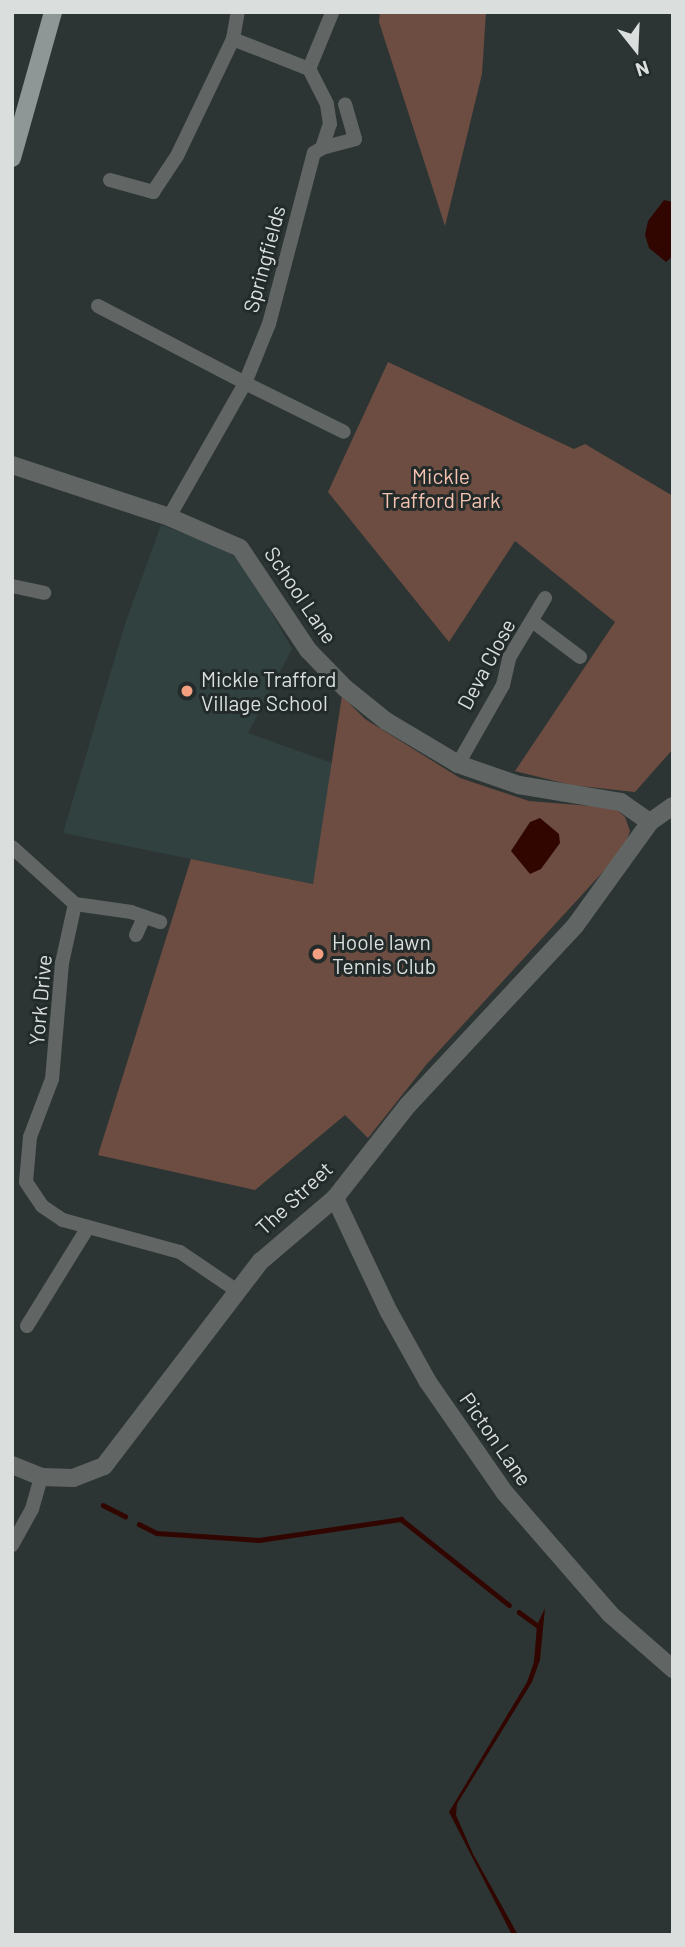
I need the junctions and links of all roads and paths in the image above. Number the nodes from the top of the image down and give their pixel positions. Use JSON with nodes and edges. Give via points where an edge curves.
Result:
{"nodes":[{"id":1,"x":53,"y":12,"type":"edge"},
{"id":2,"x":238,"y":12,"type":"edge"},
{"id":3,"x":332,"y":13,"type":"edge"},
{"id":4,"x":233,"y":39,"type":"junction"},
{"id":5,"x":309,"y":69,"type":"junction"},
{"id":6,"x":345,"y":104,"type":"dead end"},
{"id":7,"x":322,"y":148,"type":"junction"},
{"id":8,"x":12,"y":158,"type":"edge"},
{"id":9,"x":110,"y":180,"type":"dead end"},
{"id":10,"x":98,"y":306,"type":"dead end"},
{"id":11,"x":245,"y":383,"type":"junction"},
{"id":12,"x":344,"y":432,"type":"dead end"},
{"id":13,"x":12,"y":465,"type":"edge"},
{"id":14,"x":169,"y":517,"type":"junction"},
{"id":15,"x":12,"y":586,"type":"edge"},
{"id":16,"x":44,"y":593,"type":"dead end"},
{"id":17,"x":545,"y":598,"type":"dead end"},
{"id":18,"x":533,"y":621,"type":"junction"},
{"id":19,"x":580,"y":657,"type":"dead end"},
{"id":20,"x":458,"y":764,"type":"junction"},
{"id":21,"x":673,"y":806,"type":"edge"},
{"id":22,"x":650,"y":822,"type":"junction"},
{"id":23,"x":12,"y":847,"type":"edge"},
{"id":24,"x":75,"y":904,"type":"junction"},
{"id":25,"x":144,"y":917,"type":"junction"},
{"id":26,"x":160,"y":922,"type":"dead end"},
{"id":27,"x":136,"y":935,"type":"dead end"},
{"id":28,"x":19,"y":1183,"type":"edge"},
{"id":29,"x":335,"y":1198,"type":"junction"},
{"id":30,"x":87,"y":1229,"type":"junction"},
{"id":31,"x":236,"y":1290,"type":"junction"},
{"id":32,"x":27,"y":1326,"type":"dead end"},
{"id":33,"x":12,"y":1465,"type":"edge"},
{"id":34,"x":41,"y":1477,"type":"junction"},
{"id":35,"x":12,"y":1545,"type":"edge"},
{"id":36,"x":673,"y":1669,"type":"edge"}],
"edges":[{"from":1,"to":8,"type":"main road"},
{"from":2,"to":4,"type":"street"},
{"from":3,"to":5,"type":"street"},
{"from":4,"to":5,"type":"street"},
{"from":4,"to":9,"type":"street","via":[[153,192]]},
{"from":5,"to":7,"type":"street","name":"Springfields","via":[[327,104],[330,124]]},
{"from":6,"to":7,"type":"street","via":[[355,139]]},
{"from":7,"to":11,"type":"street","name":"Springfields","via":[[314,153],[269,324]]},
{"from":10,"to":11,"type":"street"},
{"from":11,"to":12,"type":"street"},
{"from":11,"to":14,"type":"street","name":"Springfields"},
{"from":13,"to":14,"type":"street","name":"School Lane"},
{"from":14,"to":20,"type":"street","name":"School Lane","via":[[240,548],[308,650],[345,688],[386,721]]},
{"from":15,"to":16,"type":"street"},
{"from":17,"to":18,"type":"street","name":"Deva Close"},
{"from":18,"to":19,"type":"street","name":"Deva Close"},
{"from":18,"to":20,"type":"street","name":"Deva Close","via":[[509,659],[503,685]]},
{"from":20,"to":22,"type":"street","name":"School Lane","via":[[519,785],[621,802]]},
{"from":21,"to":22,"type":"street","name":"The Street"},
{"from":22,"to":29,"type":"street","name":"The Street","via":[[575,926],[408,1104]]},
{"from":23,"to":24,"type":"street"},
{"from":24,"to":25,"type":"street"},
{"from":24,"to":28,"type":"street","name":"York Drive","via":[[62,963],[52,1079]]},
{"from":25,"to":26,"type":"street"},
{"from":25,"to":27,"type":"street"},
{"from":28,"to":30,"type":"street","name":"York Drive","via":[[42,1206]]},
{"from":29,"to":31,"type":"street","name":"The Street","via":[[285,1237]]},
{"from":29,"to":36,"type":"street","name":"Picton Lane","via":[[388,1312],[428,1382],[505,1493],[610,1614]]},
{"from":30,"to":31,"type":"street","name":"York Drive","via":[[180,1252]]},
{"from":30,"to":32,"type":"street"},
{"from":31,"to":34,"type":"street","name":"The Street","via":[[104,1466],[73,1478]]},
{"from":33,"to":34,"type":"street"},
{"from":34,"to":35,"type":"street","via":[[28,1520]]}]}
